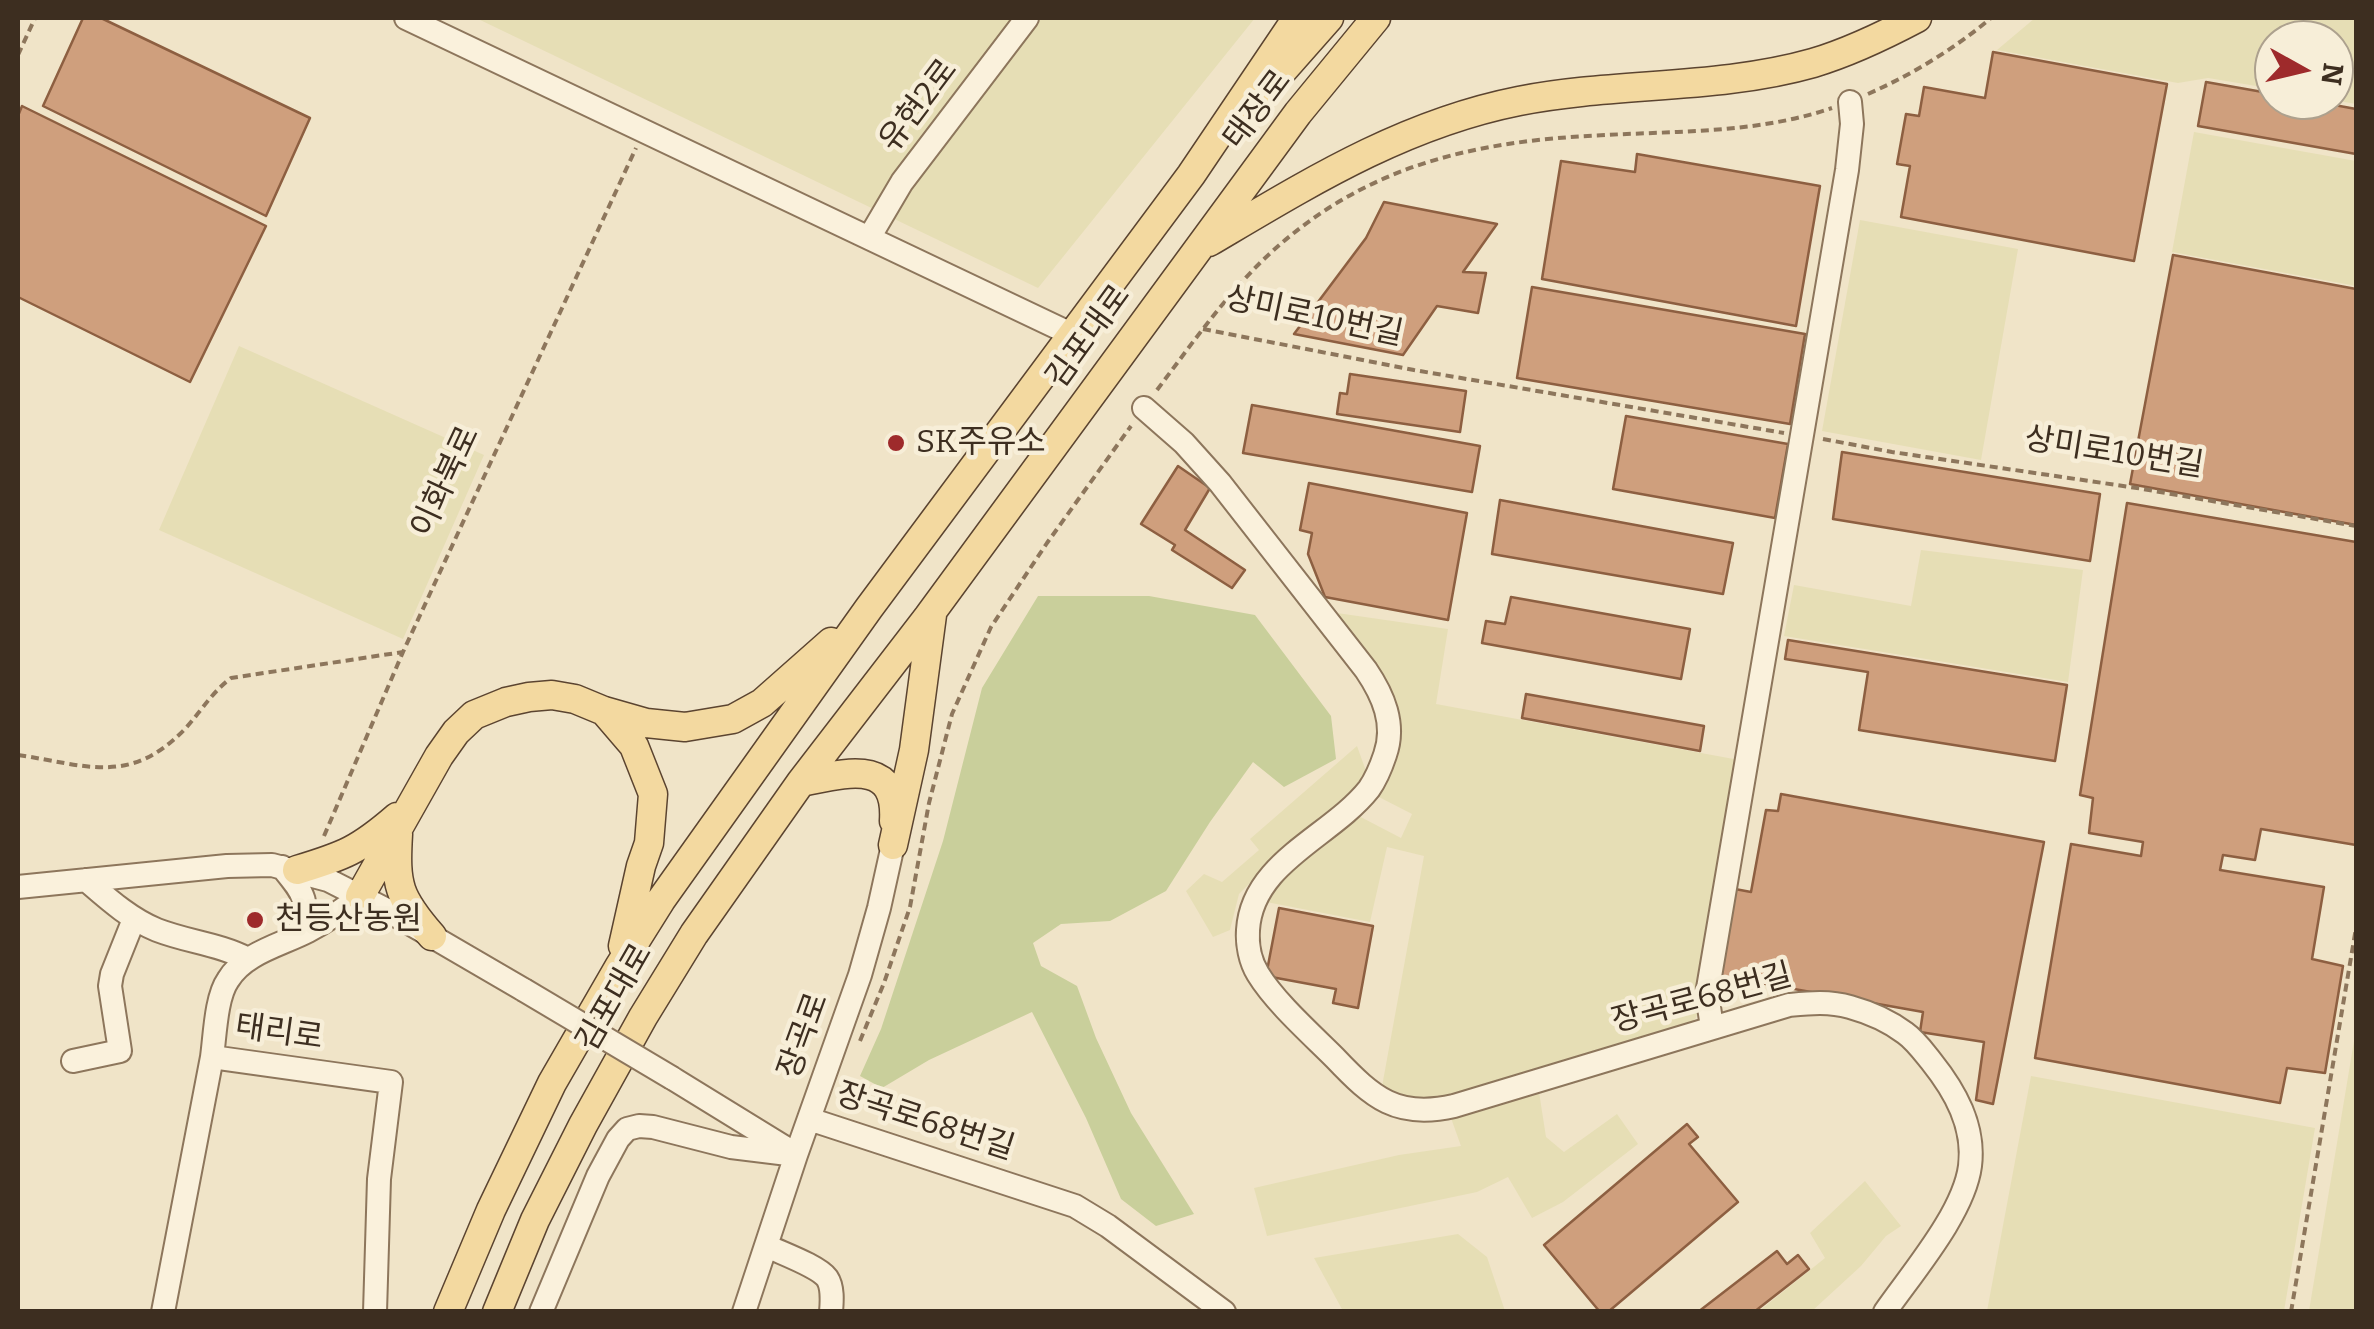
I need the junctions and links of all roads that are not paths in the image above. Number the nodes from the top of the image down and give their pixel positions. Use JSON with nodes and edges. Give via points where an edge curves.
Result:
{"nodes":[{"id":1,"x":406,"y":18,"type":"edge"},
{"id":2,"x":1027,"y":18,"type":"edge"},
{"id":3,"x":1297,"y":18,"type":"edge"},
{"id":4,"x":1329,"y":18,"type":"edge"},
{"id":5,"x":1376,"y":18,"type":"edge"},
{"id":6,"x":1917,"y":18,"type":"edge"},
{"id":7,"x":1850,"y":102,"type":"road end"},
{"id":8,"x":1191,"y":175,"type":"junction"},
{"id":9,"x":869,"y":238,"type":"junction"},
{"id":10,"x":1199,"y":247,"type":"junction"},
{"id":11,"x":1071,"y":334,"type":"junction"},
{"id":12,"x":1144,"y":408,"type":"road end"},
{"id":13,"x":869,"y":608,"type":"junction"},
{"id":14,"x":932,"y":611,"type":"junction"},
{"id":15,"x":604,"y":712,"type":"junction"},
{"id":16,"x":801,"y":782,"type":"junction"},
{"id":17,"x":404,"y":817,"type":"junction"},
{"id":18,"x":893,"y":845,"type":"junction"},
{"id":19,"x":298,"y":867,"type":"junction"},
{"id":20,"x":86,"y":880,"type":"junction"},
{"id":21,"x":18,"y":887,"type":"edge"},
{"id":22,"x":360,"y":896,"type":"junction"},
{"id":23,"x":134,"y":919,"type":"junction"},
{"id":24,"x":299,"y":935,"type":"junction"},
{"id":25,"x":432,"y":936,"type":"junction"},
{"id":26,"x":248,"y":959,"type":"junction"},
{"id":27,"x":618,"y":967,"type":"junction"},
{"id":28,"x":1712,"y":1027,"type":"junction"},
{"id":29,"x":212,"y":1057,"type":"junction"},
{"id":30,"x":72,"y":1061,"type":"dead end"},
{"id":31,"x":808,"y":1118,"type":"junction"},
{"id":32,"x":796,"y":1154,"type":"junction"},
{"id":33,"x":767,"y":1246,"type":"junction"},
{"id":34,"x":163,"y":1312,"type":"edge"},
{"id":35,"x":375,"y":1312,"type":"edge"},
{"id":36,"x":448,"y":1312,"type":"edge"},
{"id":37,"x":496,"y":1312,"type":"edge"},
{"id":38,"x":542,"y":1312,"type":"edge"},
{"id":39,"x":744,"y":1312,"type":"edge"},
{"id":40,"x":831,"y":1312,"type":"edge"},
{"id":41,"x":1224,"y":1312,"type":"edge"},
{"id":42,"x":1885,"y":1312,"type":"edge"}],
"edges":[{"from":1,"to":9,"type":"street"},
{"from":2,"to":9,"type":"street","name":"유현2로","via":[[902,182]]},
{"from":3,"to":8,"type":"main road","name":"김포대로"},
{"from":4,"to":8,"type":"main road","name":"태장로"},
{"from":5,"to":10,"type":"main road","name":"태장로"},
{"from":6,"to":10,"type":"main road","name":"김포대로","via":[[1811,64],[1520,101],[1466,114],[1365,153]]},
{"from":7,"to":28,"type":"street","via":[[1849,157],[1708,994]]},
{"from":8,"to":11,"type":"main road","name":"김포대로"},
{"from":9,"to":11,"type":"street"},
{"from":10,"to":14,"type":"main road","name":"김포대로"},
{"from":11,"to":13,"type":"main road","name":"김포대로"},
{"from":12,"to":28,"type":"street","name":"장곡로68번길","via":[[1220,483],[1366,670],[1387,709],[1388,747],[1368,790],[1268,878],[1248,916],[1250,955],[1278,998],[1375,1095],[1417,1111]]},
{"from":13,"to":15,"type":"main road","via":[[762,704],[733,719],[685,727]]},
{"from":13,"to":27,"type":"main road","name":"김포대로"},
{"from":14,"to":16,"type":"main road","name":"김포대로"},
{"from":14,"to":18,"type":"main road","via":[[914,750]]},
{"from":15,"to":17,"type":"main road","via":[[552,695],[506,702],[474,716],[439,756]]},
{"from":15,"to":27,"type":"main road","via":[[634,746],[653,794],[649,843]]},
{"from":16,"to":18,"type":"main road","via":[[853,772],[882,780],[895,805]]},
{"from":16,"to":37,"type":"main road","name":"김포대로","via":[[643,1016],[543,1204]]},
{"from":17,"to":19,"type":"main road","via":[[358,848]]},
{"from":17,"to":22,"type":"main road"},
{"from":17,"to":25,"type":"main road","via":[[399,886],[410,912]]},
{"from":18,"to":31,"type":"street","name":"장곡로","via":[[860,975]]},
{"from":19,"to":20,"type":"street","via":[[249,864]]},
{"from":19,"to":22,"type":"street"},
{"from":19,"to":24,"type":"street","via":[[306,916]]},
{"from":20,"to":21,"type":"street"},
{"from":20,"to":23,"type":"street"},
{"from":22,"to":24,"type":"street"},
{"from":22,"to":25,"type":"street"},
{"from":23,"to":26,"type":"street"},
{"from":23,"to":30,"type":"street","via":[[110,986],[120,1051]]},
{"from":24,"to":26,"type":"street"},
{"from":25,"to":32,"type":"street","bridge":true},
{"from":26,"to":29,"type":"street","name":"태리로","via":[[227,980]]},
{"from":27,"to":36,"type":"main road","name":"김포대로","via":[[552,1084]]},
{"from":28,"to":42,"type":"street","name":"장곡로68번길","via":[[1789,1005],[1852,1007],[1906,1034],[1959,1102],[1970,1142],[1965,1186]]},
{"from":29,"to":34,"type":"street"},
{"from":29,"to":35,"type":"street","name":"태리로","via":[[391,1082],[379,1179]]},
{"from":31,"to":32,"type":"street","name":"장곡로"},
{"from":31,"to":41,"type":"street","name":"장곡로68번길","via":[[1075,1206]]},
{"from":32,"to":33,"type":"street","name":"장곡로"},
{"from":32,"to":38,"type":"street","via":[[731,1148],[653,1127],[627,1130],[598,1176]]},
{"from":33,"to":39,"type":"street","name":"장곡로"},
{"from":33,"to":40,"type":"street","via":[[826,1277]]}]}
